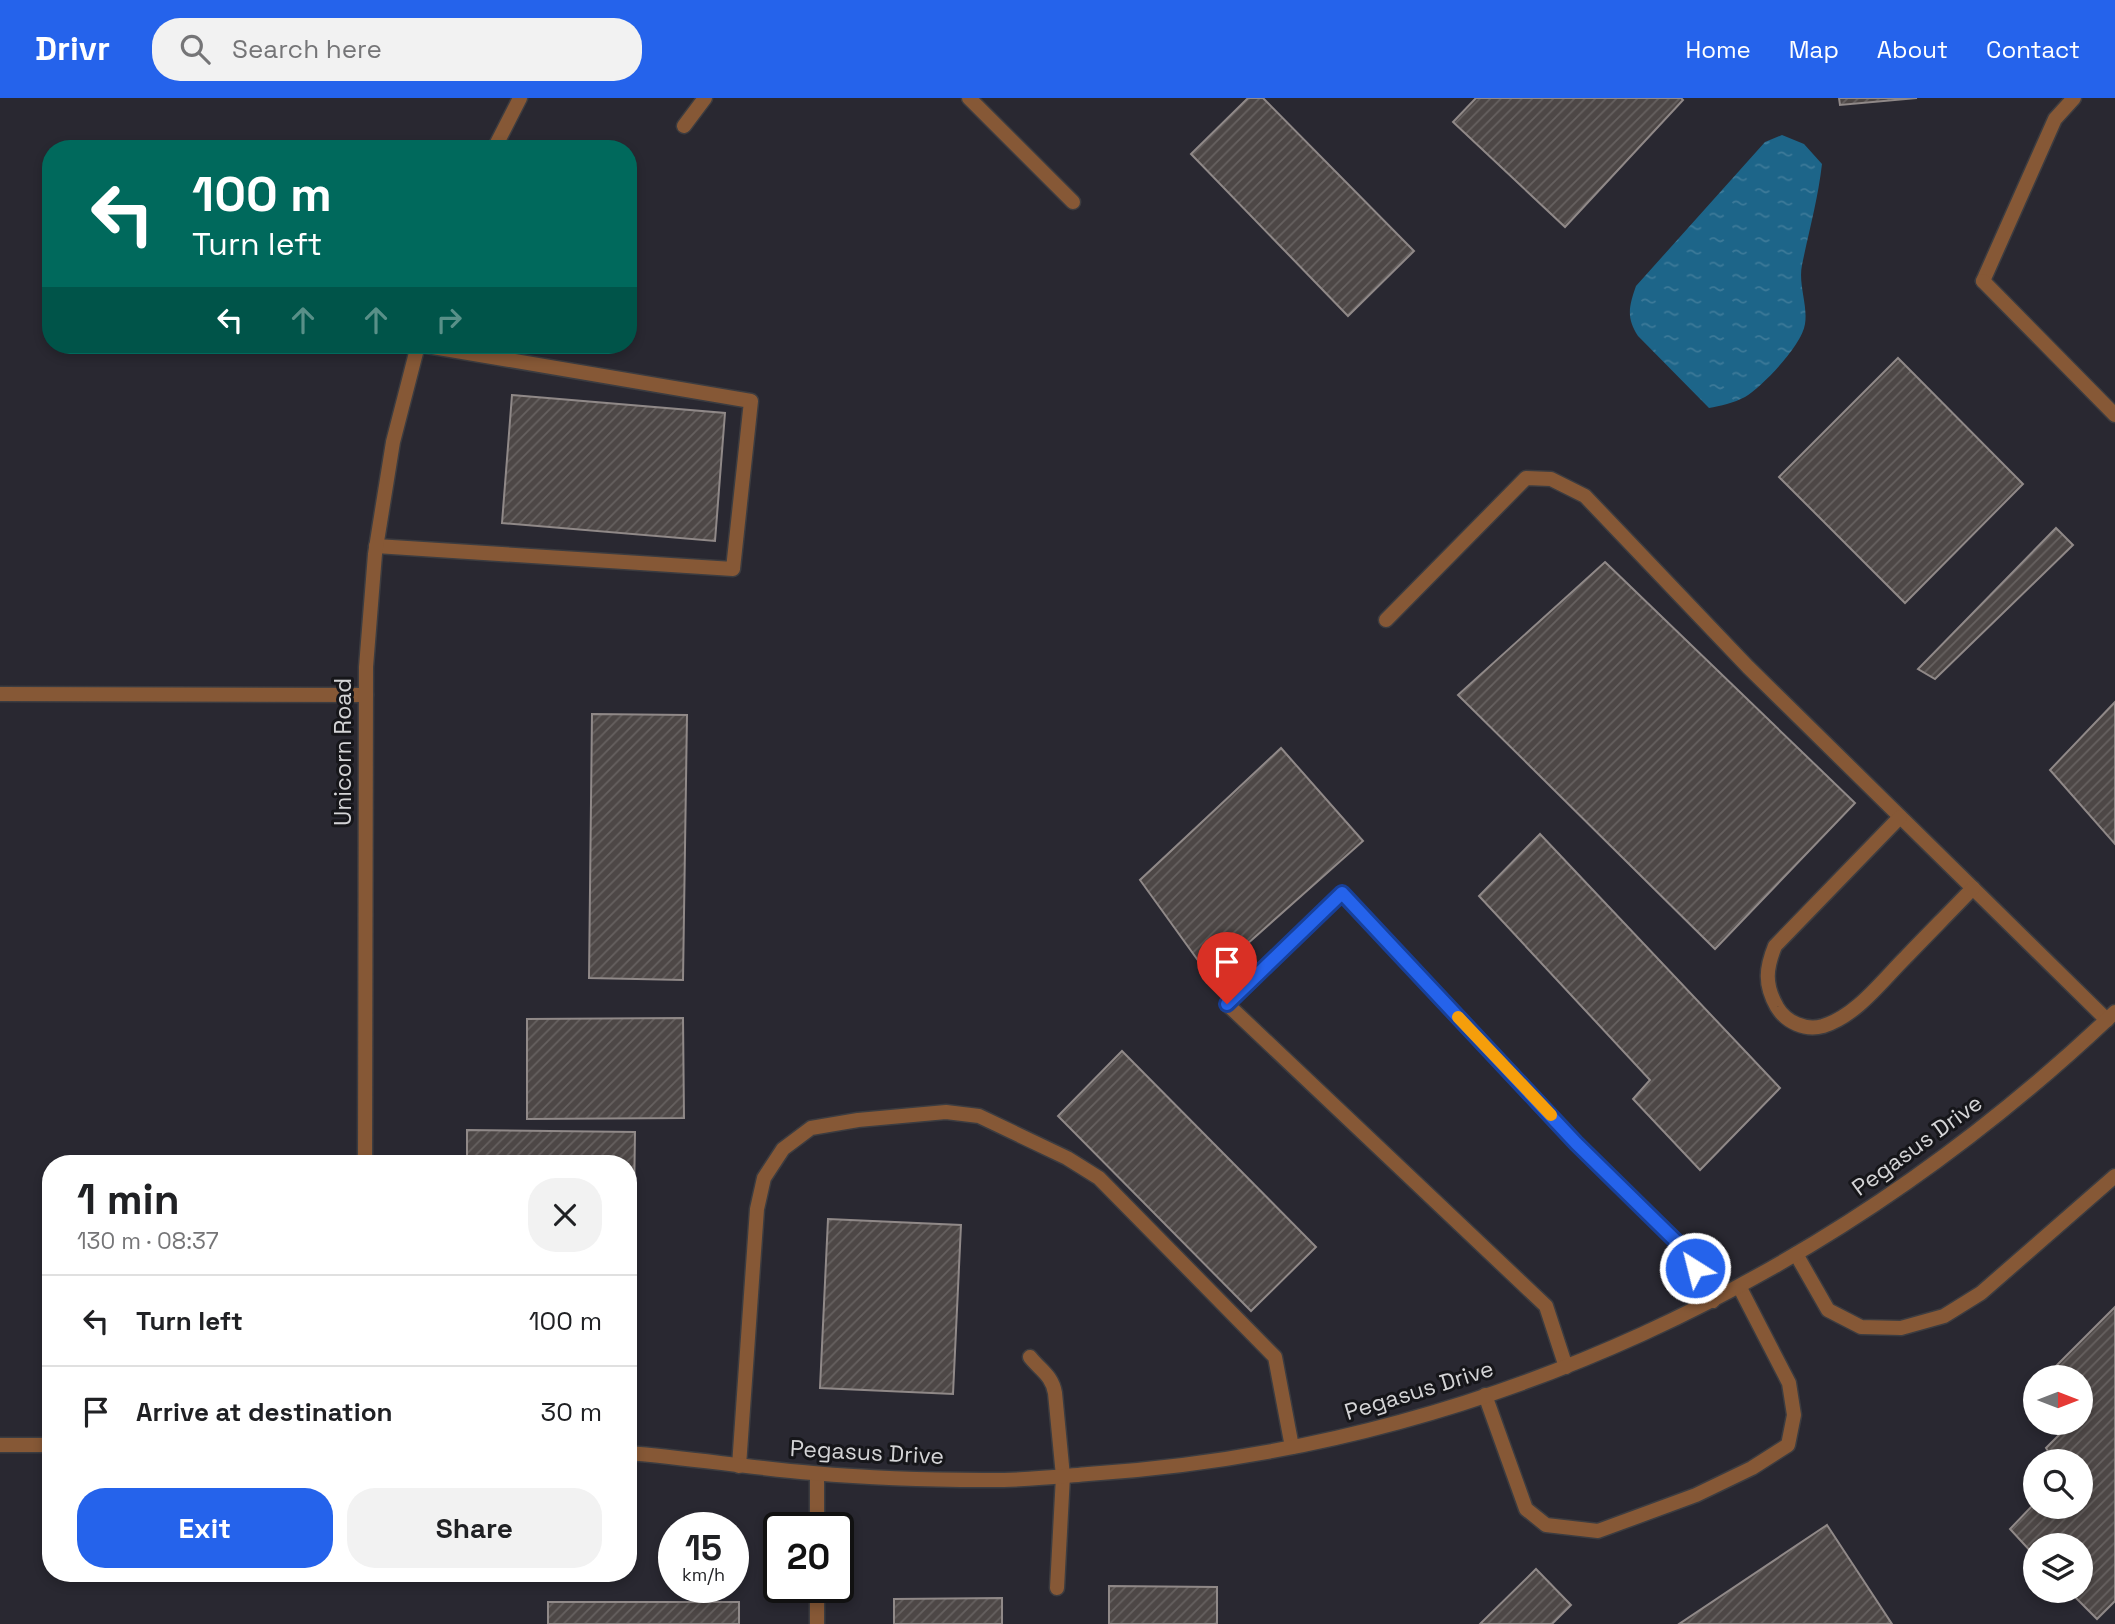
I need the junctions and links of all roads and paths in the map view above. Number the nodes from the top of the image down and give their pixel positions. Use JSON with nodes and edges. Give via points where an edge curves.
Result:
{"nodes":[{"id":1,"x":520,"y":98,"type":"edge"},
{"id":2,"x":705,"y":98,"type":"edge"},
{"id":3,"x":969,"y":98,"type":"edge"},
{"id":4,"x":2074,"y":98,"type":"edge"},
{"id":5,"x":684,"y":126,"type":"dead end"},
{"id":6,"x":499,"y":140,"type":"edge"},
{"id":7,"x":1073,"y":202,"type":"dead end"},
{"id":8,"x":417,"y":354,"type":"edge"},
{"id":9,"x":473,"y":354,"type":"edge"},
{"id":10,"x":2115,"y":415,"type":"edge"},
{"id":11,"x":376,"y":546,"type":"junction"},
{"id":12,"x":1386,"y":620,"type":"dead end"},
{"id":13,"x":0,"y":694,"type":"edge"},
{"id":14,"x":366,"y":695,"type":"junction"},
{"id":15,"x":1900,"y":817,"type":"junction"},
{"id":16,"x":1972,"y":888,"type":"junction"},
{"id":17,"x":2111,"y":1016,"type":"edge"},
{"id":18,"x":365,"y":1155,"type":"edge"},
{"id":19,"x":2115,"y":1176,"type":"edge"},
{"id":20,"x":1796,"y":1254,"type":"junction"},
{"id":21,"x":1740,"y":1288,"type":"junction"},
{"id":22,"x":1713,"y":1301,"type":"junction"},
{"id":23,"x":1030,"y":1357,"type":"dead end"},
{"id":24,"x":1566,"y":1367,"type":"junction"},
{"id":25,"x":1485,"y":1395,"type":"junction"},
{"id":26,"x":0,"y":1444,"type":"edge"},
{"id":27,"x":42,"y":1445,"type":"edge"},
{"id":28,"x":1292,"y":1447,"type":"junction"},
{"id":29,"x":637,"y":1455,"type":"edge"},
{"id":30,"x":739,"y":1466,"type":"junction"},
{"id":31,"x":817,"y":1474,"type":"junction"},
{"id":32,"x":1063,"y":1476,"type":"junction"},
{"id":33,"x":817,"y":1512,"type":"edge"},
{"id":34,"x":1057,"y":1588,"type":"dead end"},
{"id":35,"x":817,"y":1603,"type":"edge"},
{"id":36,"x":817,"y":1624,"type":"edge"}],
"edges":[{"from":1,"to":6,"type":"street"},
{"from":2,"to":5,"type":"street"},
{"from":3,"to":7,"type":"street"},
{"from":4,"to":10,"type":"street","via":[[2055,119],[1983,281]]},
{"from":8,"to":11,"type":"street","name":"Unicorn Road","via":[[393,442]]},
{"from":9,"to":11,"type":"street","via":[[751,401],[733,569]]},
{"from":11,"to":14,"type":"street","name":"Unicorn Road"},
{"from":12,"to":15,"type":"street","via":[[1526,478],[1551,479],[1585,496]]},
{"from":13,"to":14,"type":"street"},
{"from":14,"to":18,"type":"street","name":"Unicorn Road"},
{"from":15,"to":16,"type":"street"},
{"from":15,"to":16,"type":"street","via":[[1775,946],[1767,965],[1768,982],[1781,1014],[1802,1027],[1821,1026],[1842,1017]]},
{"from":16,"to":17,"type":"street"},
{"from":17,"to":20,"type":"street","name":"Pegasus Drive","via":[[1950,1153]]},
{"from":19,"to":20,"type":"street","via":[[1981,1293],[1944,1316],[1901,1328],[1861,1327],[1828,1310]]},
{"from":20,"to":21,"type":"street","name":"Pegasus Drive"},
{"from":21,"to":22,"type":"street","name":"Pegasus Drive"},
{"from":21,"to":25,"type":"street","via":[[1789,1383],[1794,1415],[1788,1445],[1696,1494],[1598,1531],[1546,1525],[1526,1508]]},
{"from":22,"to":24,"type":"street","name":"Pegasus Drive"},
{"from":22,"to":24,"type":"street","via":[[1686,1251],[1576,1143],[1342,893],[1227,1004],[1546,1306]]},
{"from":23,"to":32,"type":"street","via":[[1054,1382]]},
{"from":24,"to":25,"type":"street","name":"Pegasus Drive"},
{"from":25,"to":28,"type":"street","name":"Pegasus Drive","via":[[1357,1434]]},
{"from":26,"to":27,"type":"street"},
{"from":28,"to":30,"type":"street","via":[[1275,1357],[1099,1178],[979,1116],[946,1112],[811,1128],[783,1149],[764,1178],[757,1209]]},
{"from":28,"to":32,"type":"street","name":"Pegasus Drive","via":[[1155,1470]]},
{"from":29,"to":30,"type":"street","name":"Pegasus Drive"},
{"from":30,"to":31,"type":"street","name":"Pegasus Drive"},
{"from":31,"to":32,"type":"street","name":"Pegasus Drive","via":[[986,1480]]},
{"from":31,"to":33,"type":"street"},
{"from":32,"to":34,"type":"street"},
{"from":35,"to":36,"type":"street"}]}
